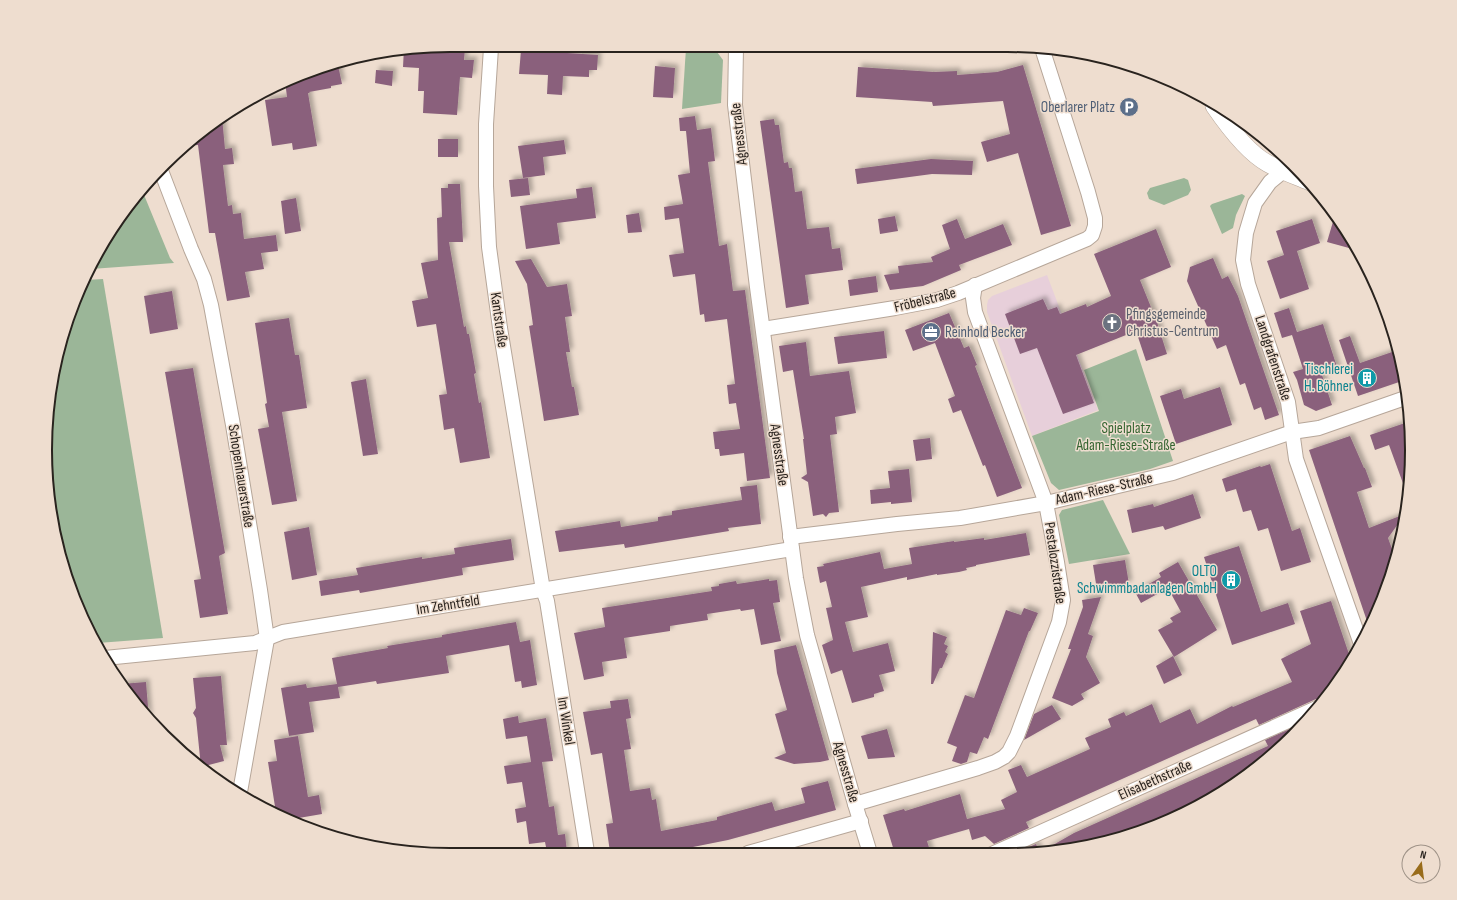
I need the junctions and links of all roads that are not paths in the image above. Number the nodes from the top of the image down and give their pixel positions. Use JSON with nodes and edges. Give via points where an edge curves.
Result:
{"nodes":[{"id":1,"x":491,"y":52,"type":"edge"},
{"id":2,"x":736,"y":52,"type":"edge"},
{"id":3,"x":1044,"y":54,"type":"edge"},
{"id":4,"x":1221,"y":114,"type":"edge"},
{"id":5,"x":1287,"y":168,"type":"edge"},
{"id":6,"x":1288,"y":168,"type":"edge"},
{"id":7,"x":163,"y":175,"type":"edge"},
{"id":8,"x":975,"y":285,"type":"junction"},
{"id":9,"x":763,"y":329,"type":"junction"},
{"id":10,"x":1402,"y":399,"type":"edge"},
{"id":11,"x":1292,"y":432,"type":"junction"},
{"id":12,"x":1046,"y":503,"type":"junction"},
{"id":13,"x":791,"y":543,"type":"junction"},
{"id":14,"x":543,"y":590,"type":"junction"},
{"id":15,"x":1358,"y":637,"type":"edge"},
{"id":16,"x":267,"y":639,"type":"junction"},
{"id":17,"x":110,"y":657,"type":"edge"},
{"id":18,"x":1305,"y":713,"type":"edge"},
{"id":19,"x":241,"y":788,"type":"edge"},
{"id":20,"x":855,"y":804,"type":"junction"},
{"id":21,"x":861,"y":821,"type":"junction"},
{"id":22,"x":586,"y":848,"type":"edge"},
{"id":23,"x":766,"y":848,"type":"edge"},
{"id":24,"x":868,"y":848,"type":"edge"},
{"id":25,"x":1005,"y":848,"type":"edge"}],
"edges":[{"from":1,"to":14,"type":"street","name":"Kantstraße","via":[[486,124],[489,247]]},
{"from":2,"to":9,"type":"street","name":"Agnesstraße","via":[[735,105]]},
{"from":3,"to":8,"type":"street","name":"Fröbelstraße","via":[[1088,192],[1095,226],[1092,235],[1087,239]]},
{"from":4,"to":5,"type":"street","via":[[1249,150],[1266,163]]},
{"from":6,"to":11,"type":"street","name":"Landgrafenstraße","via":[[1270,182],[1255,203],[1246,233],[1243,260],[1248,284],[1288,402]]},
{"from":7,"to":16,"type":"street","name":"Schopenhauerstraße","via":[[204,279],[211,305]]},
{"from":8,"to":9,"type":"street","name":"Fröbelstraße","via":[[937,300]]},
{"from":8,"to":12,"type":"street","name":"Pestalozzistraße","via":[[975,312]]},
{"from":9,"to":13,"type":"street","name":"Agnesstraße"},
{"from":10,"to":11,"type":"street","name":"Adam-Riese-Straße","via":[[1319,428]]},
{"from":11,"to":12,"type":"street","name":"Adam-Riese-Straße","via":[[1173,473]]},
{"from":11,"to":15,"type":"street","name":"Landgrafenstraße","via":[[1296,459]]},
{"from":12,"to":13,"type":"street","name":"Adam-Riese-Straße","via":[[960,518],[896,524]]},
{"from":12,"to":20,"type":"street","name":"Pestalozzistraße","via":[[1063,600],[1062,611],[1032,697],[1009,752],[983,767]]},
{"from":13,"to":14,"type":"street","name":"Im Zehntfeld"},
{"from":13,"to":20,"type":"street","name":"Agnesstraße","via":[[807,635]]},
{"from":14,"to":16,"type":"street","name":"Im Zehntfeld","via":[[283,632]]},
{"from":14,"to":22,"type":"street","name":"Im Winkel","via":[[548,607]]},
{"from":16,"to":17,"type":"street","name":"Im Zehntfeld","via":[[255,643]]},
{"from":16,"to":19,"type":"street","name":"Schopenhauerstraße"},
{"from":18,"to":25,"type":"street","name":"Elisabethstraße"},
{"from":20,"to":21,"type":"street","name":"Agnesstraße"},
{"from":21,"to":23,"type":"street"},
{"from":21,"to":24,"type":"street","name":"Agnesstraße"}]}
